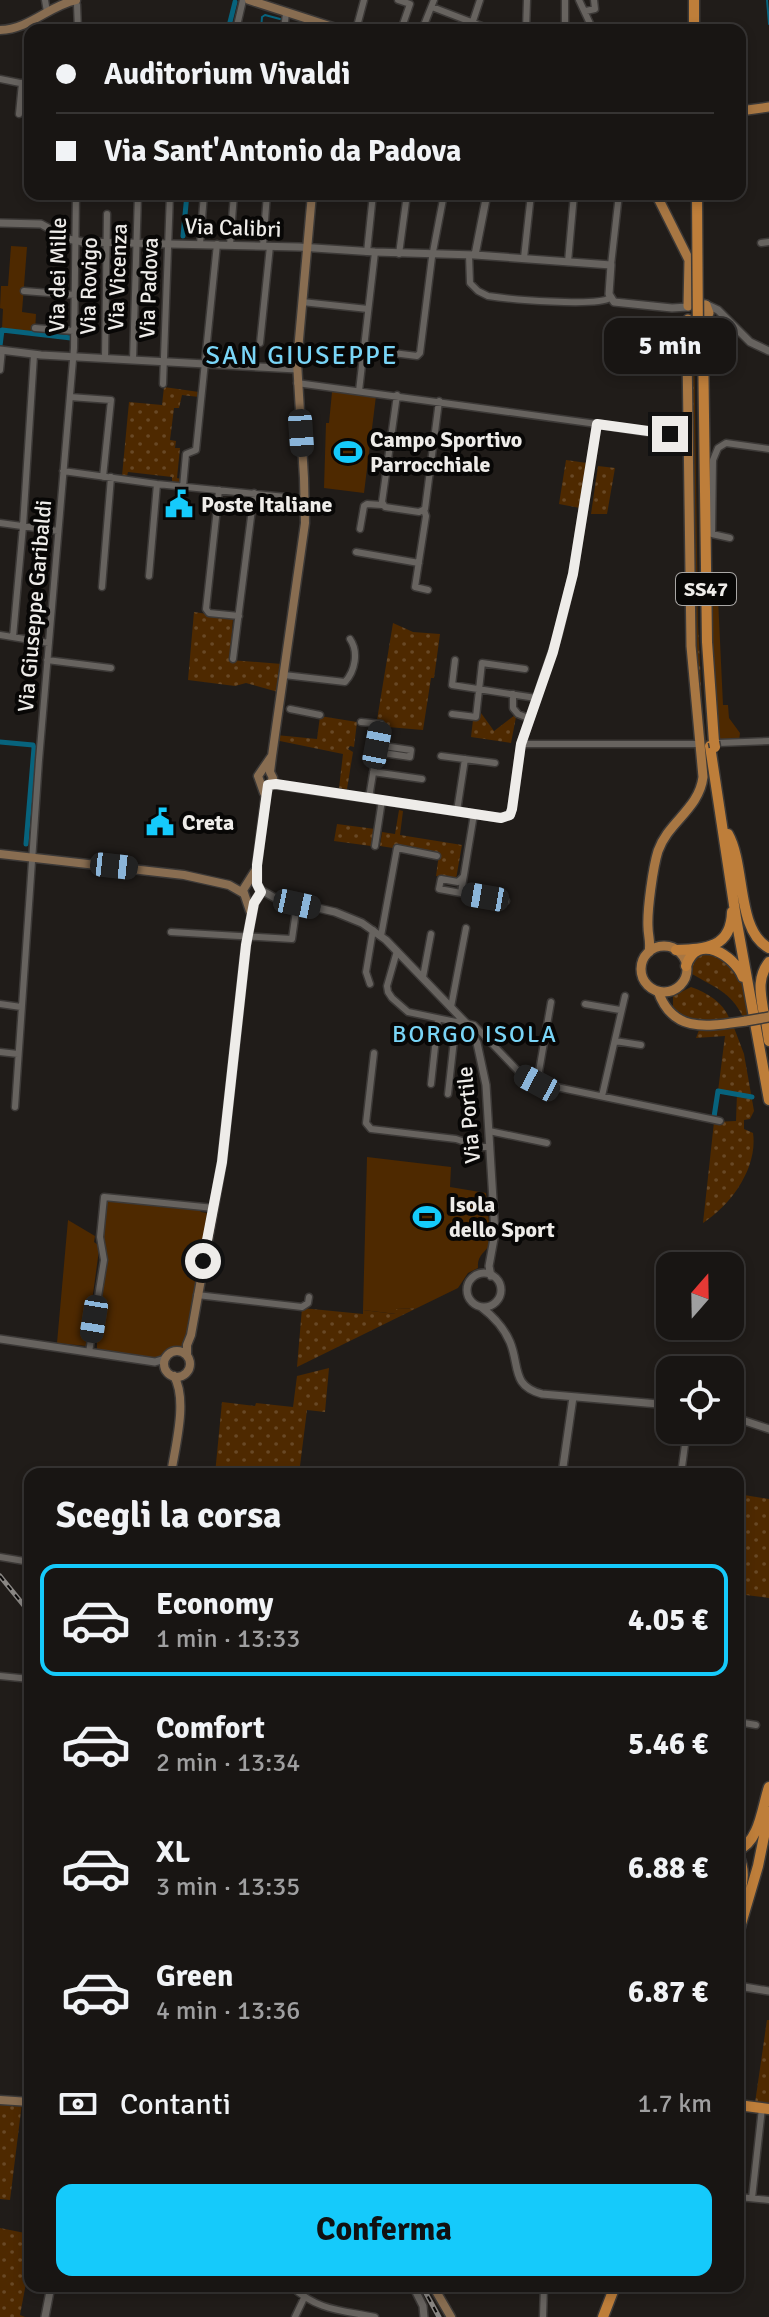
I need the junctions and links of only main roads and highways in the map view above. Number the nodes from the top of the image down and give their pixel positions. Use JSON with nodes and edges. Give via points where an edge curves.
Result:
{"nodes":[{"id":1,"x":75,"y":0,"type":"edge"},
{"id":2,"x":246,"y":0,"type":"edge"},
{"id":3,"x":696,"y":0,"type":"edge"},
{"id":4,"x":63,"y":2,"type":"edge"},
{"id":5,"x":274,"y":4,"type":"edge"},
{"id":6,"x":28,"y":24,"type":"edge"},
{"id":7,"x":316,"y":24,"type":"edge"},
{"id":8,"x":697,"y":24,"type":"edge"},
{"id":9,"x":24,"y":25,"type":"edge"},
{"id":10,"x":0,"y":30,"type":"edge"},
{"id":11,"x":769,"y":107,"type":"edge"},
{"id":12,"x":746,"y":110,"type":"edge"},
{"id":13,"x":311,"y":200,"type":"edge"},
{"id":14,"x":659,"y":200,"type":"edge"},
{"id":15,"x":699,"y":200,"type":"edge"},
{"id":16,"x":695,"y":317,"type":"junction"},
{"id":17,"x":706,"y":319,"type":"road end"},
{"id":18,"x":713,"y":744,"type":"junction"},
{"id":19,"x":719,"y":812,"type":"junction"},
{"id":20,"x":728,"y":834,"type":"junction"},
{"id":21,"x":0,"y":854,"type":"edge"},
{"id":22,"x":252,"y":891,"type":"junction"},
{"id":23,"x":650,"y":936,"type":"junction"},
{"id":24,"x":663,"y":946,"type":"junction"},
{"id":25,"x":769,"y":948,"type":"edge"},
{"id":26,"x":676,"y":950,"type":"junction"},
{"id":27,"x":649,"y":952,"type":"junction"},
{"id":28,"x":769,"y":962,"type":"edge"},
{"id":29,"x":686,"y":966,"type":"junction"},
{"id":30,"x":673,"y":990,"type":"junction"},
{"id":31,"x":658,"y":991,"type":"junction"},
{"id":32,"x":671,"y":1013,"type":"junction"},
{"id":33,"x":766,"y":1018,"type":"edge"},
{"id":34,"x":750,"y":1021,"type":"junction"},
{"id":35,"x":769,"y":1041,"type":"edge"},
{"id":36,"x":769,"y":1065,"type":"edge"},
{"id":37,"x":768,"y":1095,"type":"edge"},
{"id":38,"x":185,"y":1350,"type":"junction"},
{"id":39,"x":179,"y":1376,"type":"junction"},
{"id":40,"x":172,"y":1468,"type":"edge"},
{"id":41,"x":769,"y":1787,"type":"edge"},
{"id":42,"x":769,"y":1812,"type":"edge"},
{"id":43,"x":744,"y":1847,"type":"edge"},
{"id":44,"x":744,"y":1914,"type":"edge"},
{"id":45,"x":0,"y":2100,"type":"edge"},
{"id":46,"x":24,"y":2102,"type":"edge"},
{"id":47,"x":744,"y":2106,"type":"edge"},
{"id":48,"x":766,"y":2109,"type":"edge"},
{"id":49,"x":436,"y":2292,"type":"edge"},
{"id":50,"x":613,"y":2292,"type":"edge"},
{"id":51,"x":451,"y":2317,"type":"edge"},
{"id":52,"x":603,"y":2317,"type":"edge"}],
"edges":[{"from":1,"to":4,"type":"main road"},
{"from":2,"to":5,"type":"main road"},
{"from":3,"to":8,"type":"highway"},
{"from":4,"to":6,"type":"main road"},
{"from":5,"to":7,"type":"main road"},
{"from":9,"to":10,"type":"main road"},
{"from":11,"to":12,"type":"main road"},
{"from":13,"to":22,"type":"main road","via":[[297,369],[304,532]]},
{"from":14,"to":16,"type":"main road","via":[[689,257]]},
{"from":15,"to":16,"type":"highway","number":"SS47","bridge":true},
{"from":16,"to":17,"type":"main road","via":[[709,313]]},
{"from":16,"to":18,"type":"highway","number":"SS47"},
{"from":16,"to":23,"type":"main road","via":[[687,351],[691,646],[703,777],[695,802],[659,848]]},
{"from":18,"to":19,"type":"highway","number":"SS47"},
{"from":18,"to":20,"type":"highway","number":"SS47"},
{"from":19,"to":26,"type":"highway","via":[[732,923],[719,943]]},
{"from":19,"to":37,"type":"highway","number":"SS47"},
{"from":20,"to":25,"type":"highway","via":[[749,924]]},
{"from":20,"to":36,"type":"highway","number":"SS47"},
{"from":21,"to":22,"type":"main road","via":[[151,870]]},
{"from":22,"to":38,"type":"main road","via":[[222,1162]]},
{"from":23,"to":24,"type":"main road"},
{"from":23,"to":27,"type":"main road"},
{"from":24,"to":26,"type":"main road"},
{"from":24,"to":27,"type":"main road"},
{"from":26,"to":29,"type":"main road"},
{"from":27,"to":31,"type":"main road","via":[[641,964],[642,978]]},
{"from":28,"to":33,"type":"highway","via":[[759,984]]},
{"from":29,"to":30,"type":"main road","via":[[685,978]]},
{"from":29,"to":34,"type":"highway","number":"SS47","via":[[691,955],[703,949],[729,958],[743,977]]},
{"from":30,"to":31,"type":"main road"},
{"from":30,"to":32,"type":"main road"},
{"from":31,"to":32,"type":"main road"},
{"from":32,"to":34,"type":"main road","via":[[702,1027]]},
{"from":33,"to":34,"type":"main road","bridge":true},
{"from":33,"to":35,"type":"highway"},
{"from":34,"to":37,"type":"highway","number":"SS47"},
{"from":38,"to":39,"type":"main road","via":[[190,1368]]},
{"from":38,"to":39,"type":"main road","via":[[170,1353],[165,1363],[167,1372]]},
{"from":39,"to":40,"type":"main road"},
{"from":41,"to":43,"type":"highway"},
{"from":42,"to":44,"type":"highway"},
{"from":45,"to":46,"type":"main road"},
{"from":47,"to":48,"type":"highway"},
{"from":49,"to":51,"type":"main road"},
{"from":50,"to":52,"type":"highway"}]}
